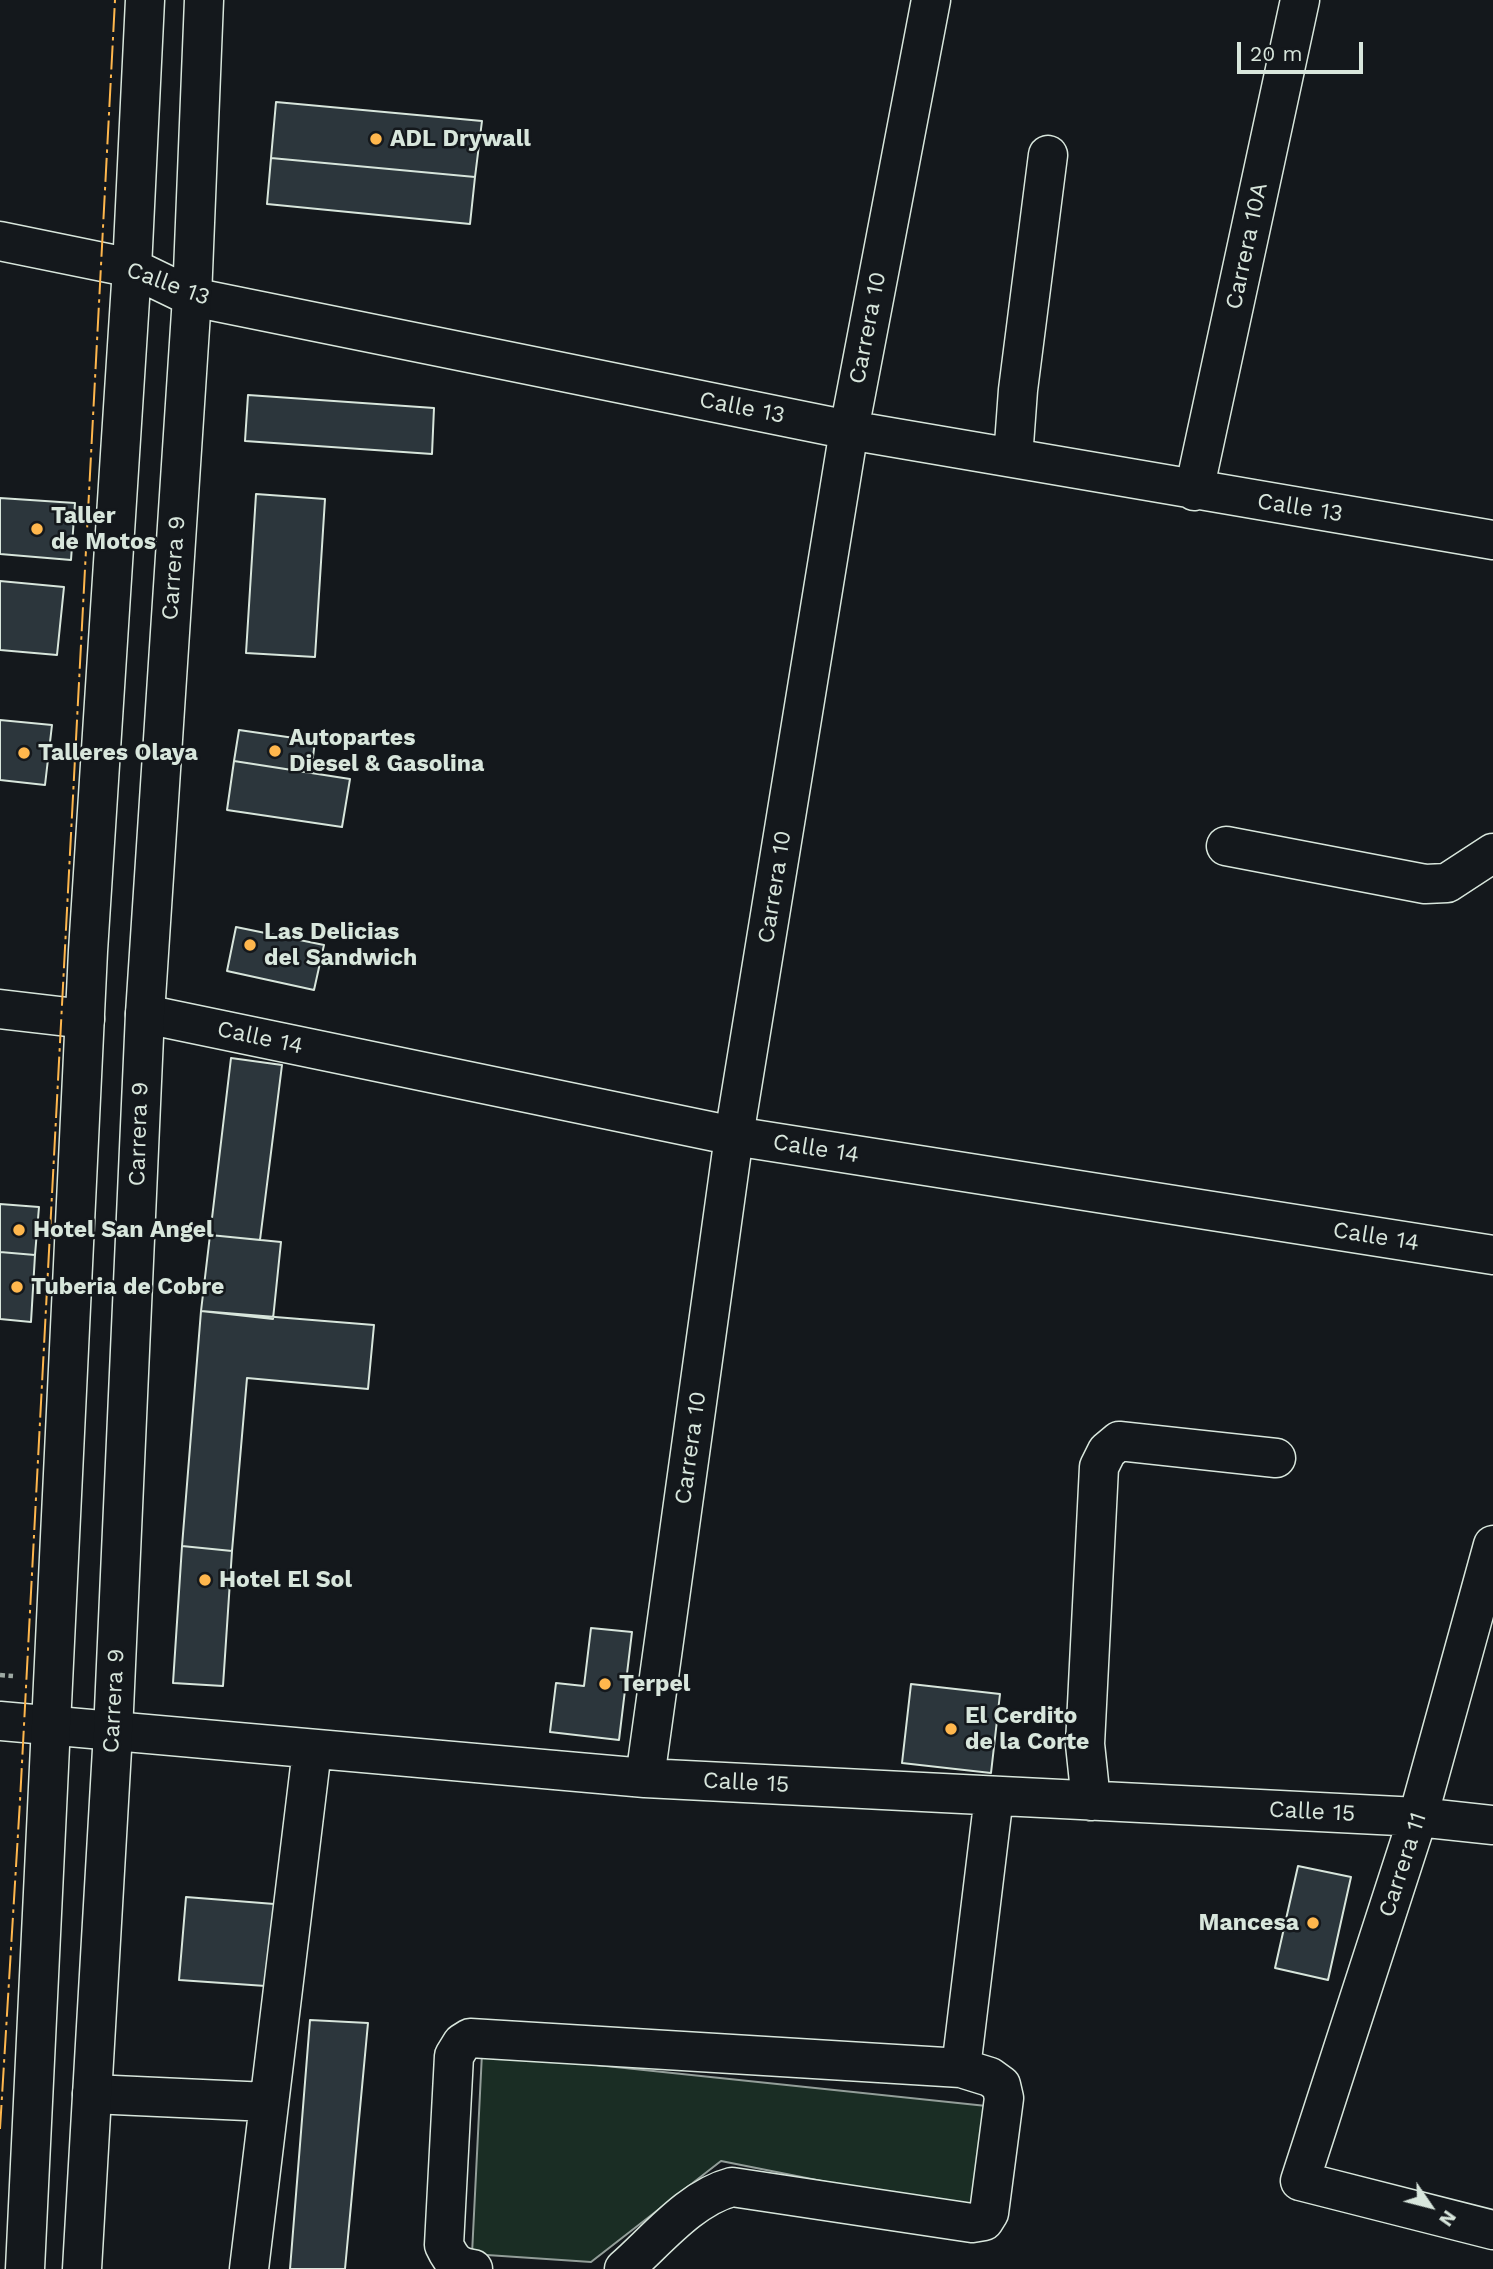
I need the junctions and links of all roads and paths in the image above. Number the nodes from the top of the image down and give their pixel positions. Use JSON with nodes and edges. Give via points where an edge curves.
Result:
{"nodes":[{"id":1,"x":145,"y":0,"type":"edge"},
{"id":2,"x":204,"y":0,"type":"edge"},
{"id":3,"x":931,"y":0,"type":"edge"},
{"id":4,"x":1300,"y":0,"type":"edge"},
{"id":5,"x":1048,"y":155,"type":"dead end"},
{"id":6,"x":0,"y":241,"type":"edge"},
{"id":7,"x":132,"y":268,"type":"junction"},
{"id":8,"x":192,"y":297,"type":"junction"},
{"id":9,"x":849,"y":430,"type":"junction"},
{"id":10,"x":1013,"y":458,"type":"junction"},
{"id":11,"x":1194,"y":491,"type":"junction"},
{"id":12,"x":1493,"y":540,"type":"edge"},
{"id":13,"x":1226,"y":846,"type":"dead end"},
{"id":14,"x":1493,"y":852,"type":"edge"},
{"id":15,"x":0,"y":1009,"type":"edge"},
{"id":16,"x":145,"y":1014,"type":"junction"},
{"id":17,"x":85,"y":1019,"type":"junction"},
{"id":18,"x":734,"y":1136,"type":"junction"},
{"id":19,"x":1493,"y":1255,"type":"edge"},
{"id":20,"x":1276,"y":1458,"type":"dead end"},
{"id":21,"x":1493,"y":1545,"type":"edge"},
{"id":22,"x":0,"y":1721,"type":"edge"},
{"id":23,"x":53,"y":1724,"type":"junction"},
{"id":24,"x":113,"y":1732,"type":"junction"},
{"id":25,"x":312,"y":1750,"type":"junction"},
{"id":26,"x":645,"y":1778,"type":"junction"},
{"id":27,"x":994,"y":1796,"type":"junction"},
{"id":28,"x":1091,"y":1801,"type":"junction"},
{"id":29,"x":1418,"y":1818,"type":"junction"},
{"id":30,"x":1493,"y":1825,"type":"edge"},
{"id":31,"x":961,"y":2068,"type":"junction"},
{"id":32,"x":92,"y":2094,"type":"junction"},
{"id":33,"x":268,"y":2102,"type":"junction"},
{"id":34,"x":1493,"y":2230,"type":"edge"},
{"id":35,"x":25,"y":2269,"type":"edge"},
{"id":36,"x":82,"y":2269,"type":"edge"},
{"id":37,"x":248,"y":2269,"type":"edge"},
{"id":38,"x":473,"y":2269,"type":"edge"},
{"id":39,"x":624,"y":2269,"type":"edge"}],
"edges":[{"from":1,"to":7,"type":"street"},
{"from":2,"to":8,"type":"street","name":"Carrera 9"},
{"from":3,"to":9,"type":"street","name":"Carrera 10"},
{"from":4,"to":11,"type":"street","name":"Carrera 10A"},
{"from":5,"to":10,"type":"street"},
{"from":6,"to":7,"type":"street","name":"Calle 13"},
{"from":7,"to":8,"type":"street","name":"Calle 13"},
{"from":7,"to":17,"type":"street"},
{"from":8,"to":9,"type":"street","name":"Calle 13"},
{"from":8,"to":16,"type":"street","name":"Carrera 9"},
{"from":9,"to":10,"type":"street","name":"Calle 13"},
{"from":9,"to":18,"type":"street","name":"Carrera 10"},
{"from":10,"to":11,"type":"street","name":"Calle 13"},
{"from":11,"to":12,"type":"street","name":"Calle 13"},
{"from":13,"to":14,"type":"street","via":[[1425,884],[1447,883]]},
{"from":15,"to":17,"type":"street"},
{"from":16,"to":18,"type":"street","name":"Calle 14"},
{"from":16,"to":24,"type":"street","name":"Carrera 9"},
{"from":17,"to":23,"type":"street"},
{"from":18,"to":19,"type":"street","name":"Calle 14"},
{"from":18,"to":26,"type":"street","name":"Carrera 10"},
{"from":20,"to":28,"type":"street","via":[[1119,1441],[1107,1451],[1099,1468],[1085,1744]]},
{"from":21,"to":29,"type":"street","name":"Carrera 11"},
{"from":22,"to":23,"type":"street","name":"Calle 15"},
{"from":23,"to":24,"type":"street","name":"Calle 15"},
{"from":23,"to":35,"type":"street"},
{"from":24,"to":25,"type":"street","name":"Calle 15"},
{"from":24,"to":32,"type":"street","name":"Carrera 9"},
{"from":25,"to":26,"type":"street","name":"Calle 15"},
{"from":25,"to":33,"type":"street"},
{"from":26,"to":27,"type":"street","name":"Calle 15"},
{"from":27,"to":28,"type":"street","name":"Calle 15"},
{"from":27,"to":31,"type":"street"},
{"from":28,"to":29,"type":"street","name":"Calle 15"},
{"from":29,"to":30,"type":"street","name":"Calle 15"},
{"from":29,"to":34,"type":"street","name":"Carrera 11","via":[[1300,2181]]},
{"from":31,"to":38,"type":"street","via":[[470,2038],[454,2056],[444,2245],[451,2261]]},
{"from":31,"to":39,"type":"street","via":[[990,2077],[1001,2085],[1004,2098],[989,2214],[984,2221],[972,2223],[732,2187],[716,2191],[696,2205]]},
{"from":32,"to":33,"type":"street"},
{"from":32,"to":36,"type":"street","name":"Carrera 9"},
{"from":33,"to":37,"type":"street"}]}
